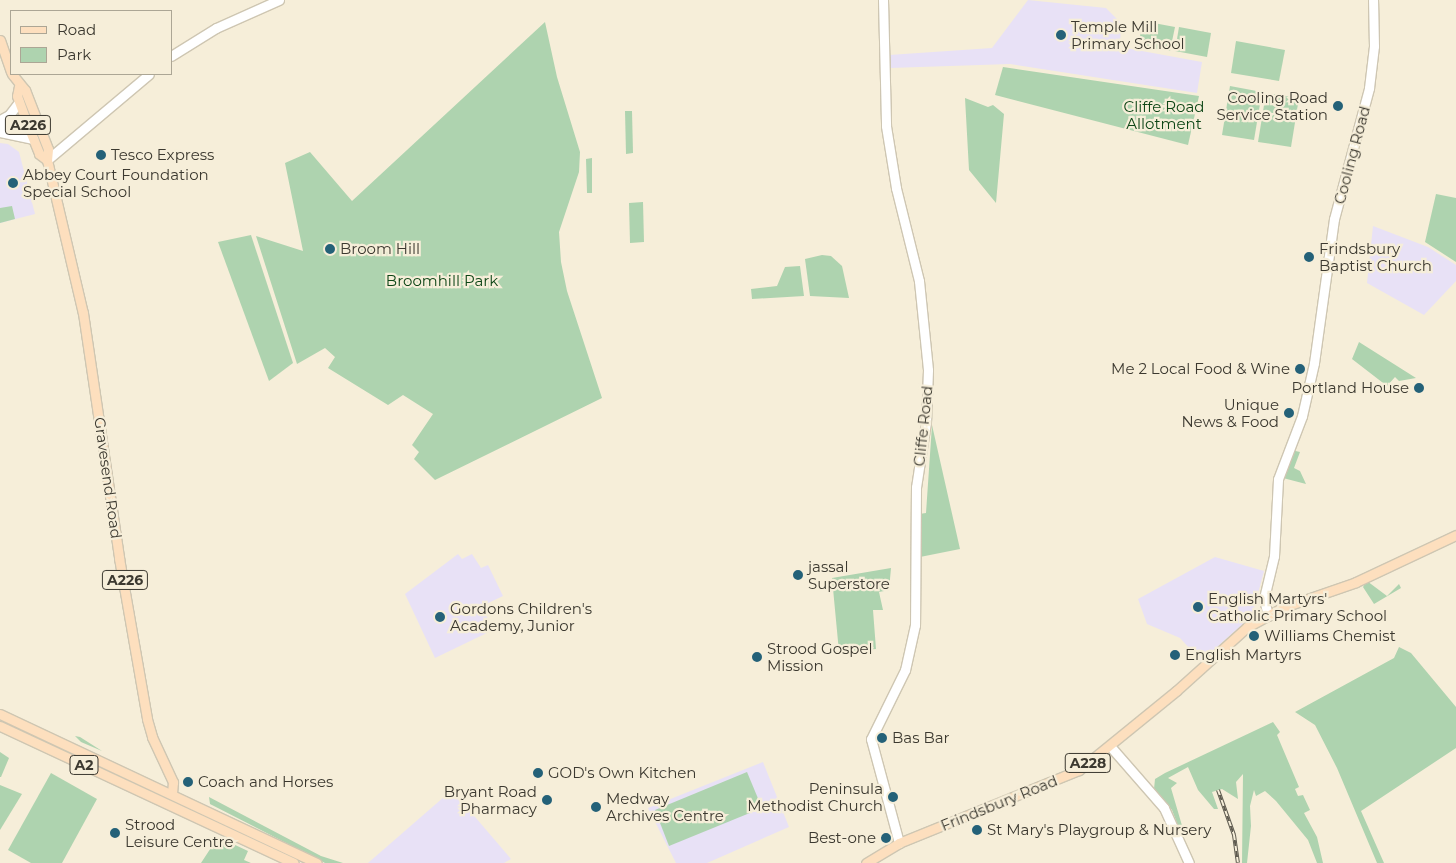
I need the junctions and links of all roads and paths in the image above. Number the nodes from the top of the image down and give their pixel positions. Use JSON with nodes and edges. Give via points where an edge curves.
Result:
{"nodes":[{"id":1,"x":279,"y":0,"type":"edge"},
{"id":2,"x":883,"y":0,"type":"edge"},
{"id":3,"x":1373,"y":0,"type":"edge"},
{"id":4,"x":0,"y":40,"type":"edge"},
{"id":5,"x":172,"y":55,"type":"edge"},
{"id":6,"x":10,"y":68,"type":"edge"},
{"id":7,"x":13,"y":75,"type":"edge"},
{"id":8,"x":149,"y":75,"type":"edge"},
{"id":9,"x":19,"y":86,"type":"junction"},
{"id":10,"x":19,"y":102,"type":"junction"},
{"id":11,"x":36,"y":119,"type":"junction"},
{"id":12,"x":0,"y":120,"type":"edge"},
{"id":13,"x":26,"y":121,"type":"junction"},
{"id":14,"x":0,"y":126,"type":"edge"},
{"id":15,"x":0,"y":132,"type":"edge"},
{"id":16,"x":33,"y":139,"type":"junction"},
{"id":17,"x":44,"y":140,"type":"junction"},
{"id":18,"x":66,"y":145,"type":"junction"},
{"id":19,"x":47,"y":160,"type":"junction"},
{"id":20,"x":1456,"y":535,"type":"edge"},
{"id":21,"x":1268,"y":616,"type":"junction"},
{"id":22,"x":4,"y":716,"type":"edge"},
{"id":23,"x":0,"y":726,"type":"edge"},
{"id":24,"x":68,"y":745,"type":"junction"},
{"id":25,"x":1110,"y":746,"type":"junction"},
{"id":26,"x":46,"y":747,"type":"junction"},
{"id":27,"x":122,"y":783,"type":"junction"},
{"id":28,"x":172,"y":793,"type":"junction"},
{"id":29,"x":197,"y":810,"type":"junction"},
{"id":30,"x":238,"y":825,"type":"junction"},
{"id":31,"x":898,"y":843,"type":"junction"},
{"id":32,"x":280,"y":857,"type":"junction"},
{"id":33,"x":294,"y":863,"type":"edge"},
{"id":34,"x":317,"y":863,"type":"edge"},
{"id":35,"x":866,"y":863,"type":"edge"},
{"id":36,"x":1189,"y":863,"type":"edge"}],
"edges":[{"from":1,"to":5,"type":"main road","via":[[216,28]]},
{"from":2,"to":31,"type":"main road","name":"Cliffe Road","via":[[886,126],[896,188],[918,281],[928,370],[926,422],[916,487],[915,625],[903,674],[871,738]]},
{"from":3,"to":21,"type":"main road","name":"Cooling Road","via":[[1372,73],[1334,219],[1323,310],[1303,410],[1278,479],[1274,556],[1264,598]]},
{"from":4,"to":6,"type":"main road","name":"Gravesend Road","number":"A226"},
{"from":7,"to":9,"type":"main road","name":"Gravesend Road","number":"A226"},
{"from":8,"to":18,"type":"main road"},
{"from":9,"to":10,"type":"main road","name":"Gravesend Road","number":"A226"},
{"from":9,"to":11,"type":"main road","name":"Gravesend Road","number":"A226","via":[[25,90]]},
{"from":10,"to":12,"type":"main road","via":[[9,115]]},
{"from":10,"to":13,"type":"main road","name":"Gravesend Road","number":"A226"},
{"from":11,"to":13,"type":"main road"},
{"from":11,"to":17,"type":"main road","name":"Gravesend Road","number":"A226"},
{"from":13,"to":14,"type":"main road"},
{"from":13,"to":16,"type":"main road","name":"Gravesend Road","number":"A226"},
{"from":15,"to":16,"type":"main road"},
{"from":16,"to":19,"type":"main road","name":"Gravesend Road","number":"A226","via":[[39,154]]},
{"from":17,"to":18,"type":"main road","via":[[52,145]]},
{"from":17,"to":19,"type":"main road","name":"Gravesend Road","number":"A226"},
{"from":18,"to":19,"type":"main road"},
{"from":19,"to":28,"type":"main road","name":"Gravesend Road","number":"A226","via":[[83,313],[119,558],[147,718],[152,738],[173,782]]},
{"from":20,"to":21,"type":"main road","name":"Frindsbury Road","number":"A228","via":[[1356,582],[1284,607]]},
{"from":21,"to":25,"type":"main road","name":"Frindsbury Road","number":"A228","via":[[1240,632]]},
{"from":22,"to":24,"type":"main road","number":"A2"},
{"from":22,"to":26,"type":"main road","via":[[18,728],[45,740]]},
{"from":23,"to":26,"type":"main road","number":"A2"},
{"from":24,"to":27,"type":"main road","via":[[67,752],[111,772]]},
{"from":24,"to":28,"type":"main road","number":"A2"},
{"from":25,"to":31,"type":"main road","name":"Frindsbury Road","number":"A228","via":[[1079,770]]},
{"from":25,"to":36,"type":"main road","via":[[1164,808]]},
{"from":26,"to":27,"type":"main road","number":"A2"},
{"from":27,"to":29,"type":"main road","number":"A2","via":[[169,804]]},
{"from":28,"to":29,"type":"main road","number":"A2"},
{"from":29,"to":30,"type":"main road","number":"A2"},
{"from":29,"to":32,"type":"main road","number":"A2"},
{"from":30,"to":32,"type":"main road","via":[[276,849]]},
{"from":30,"to":34,"type":"main road","number":"A2"},
{"from":31,"to":35,"type":"main road","name":"Frindsbury Road","number":"A228"},
{"from":32,"to":33,"type":"main road","number":"A2"}]}
